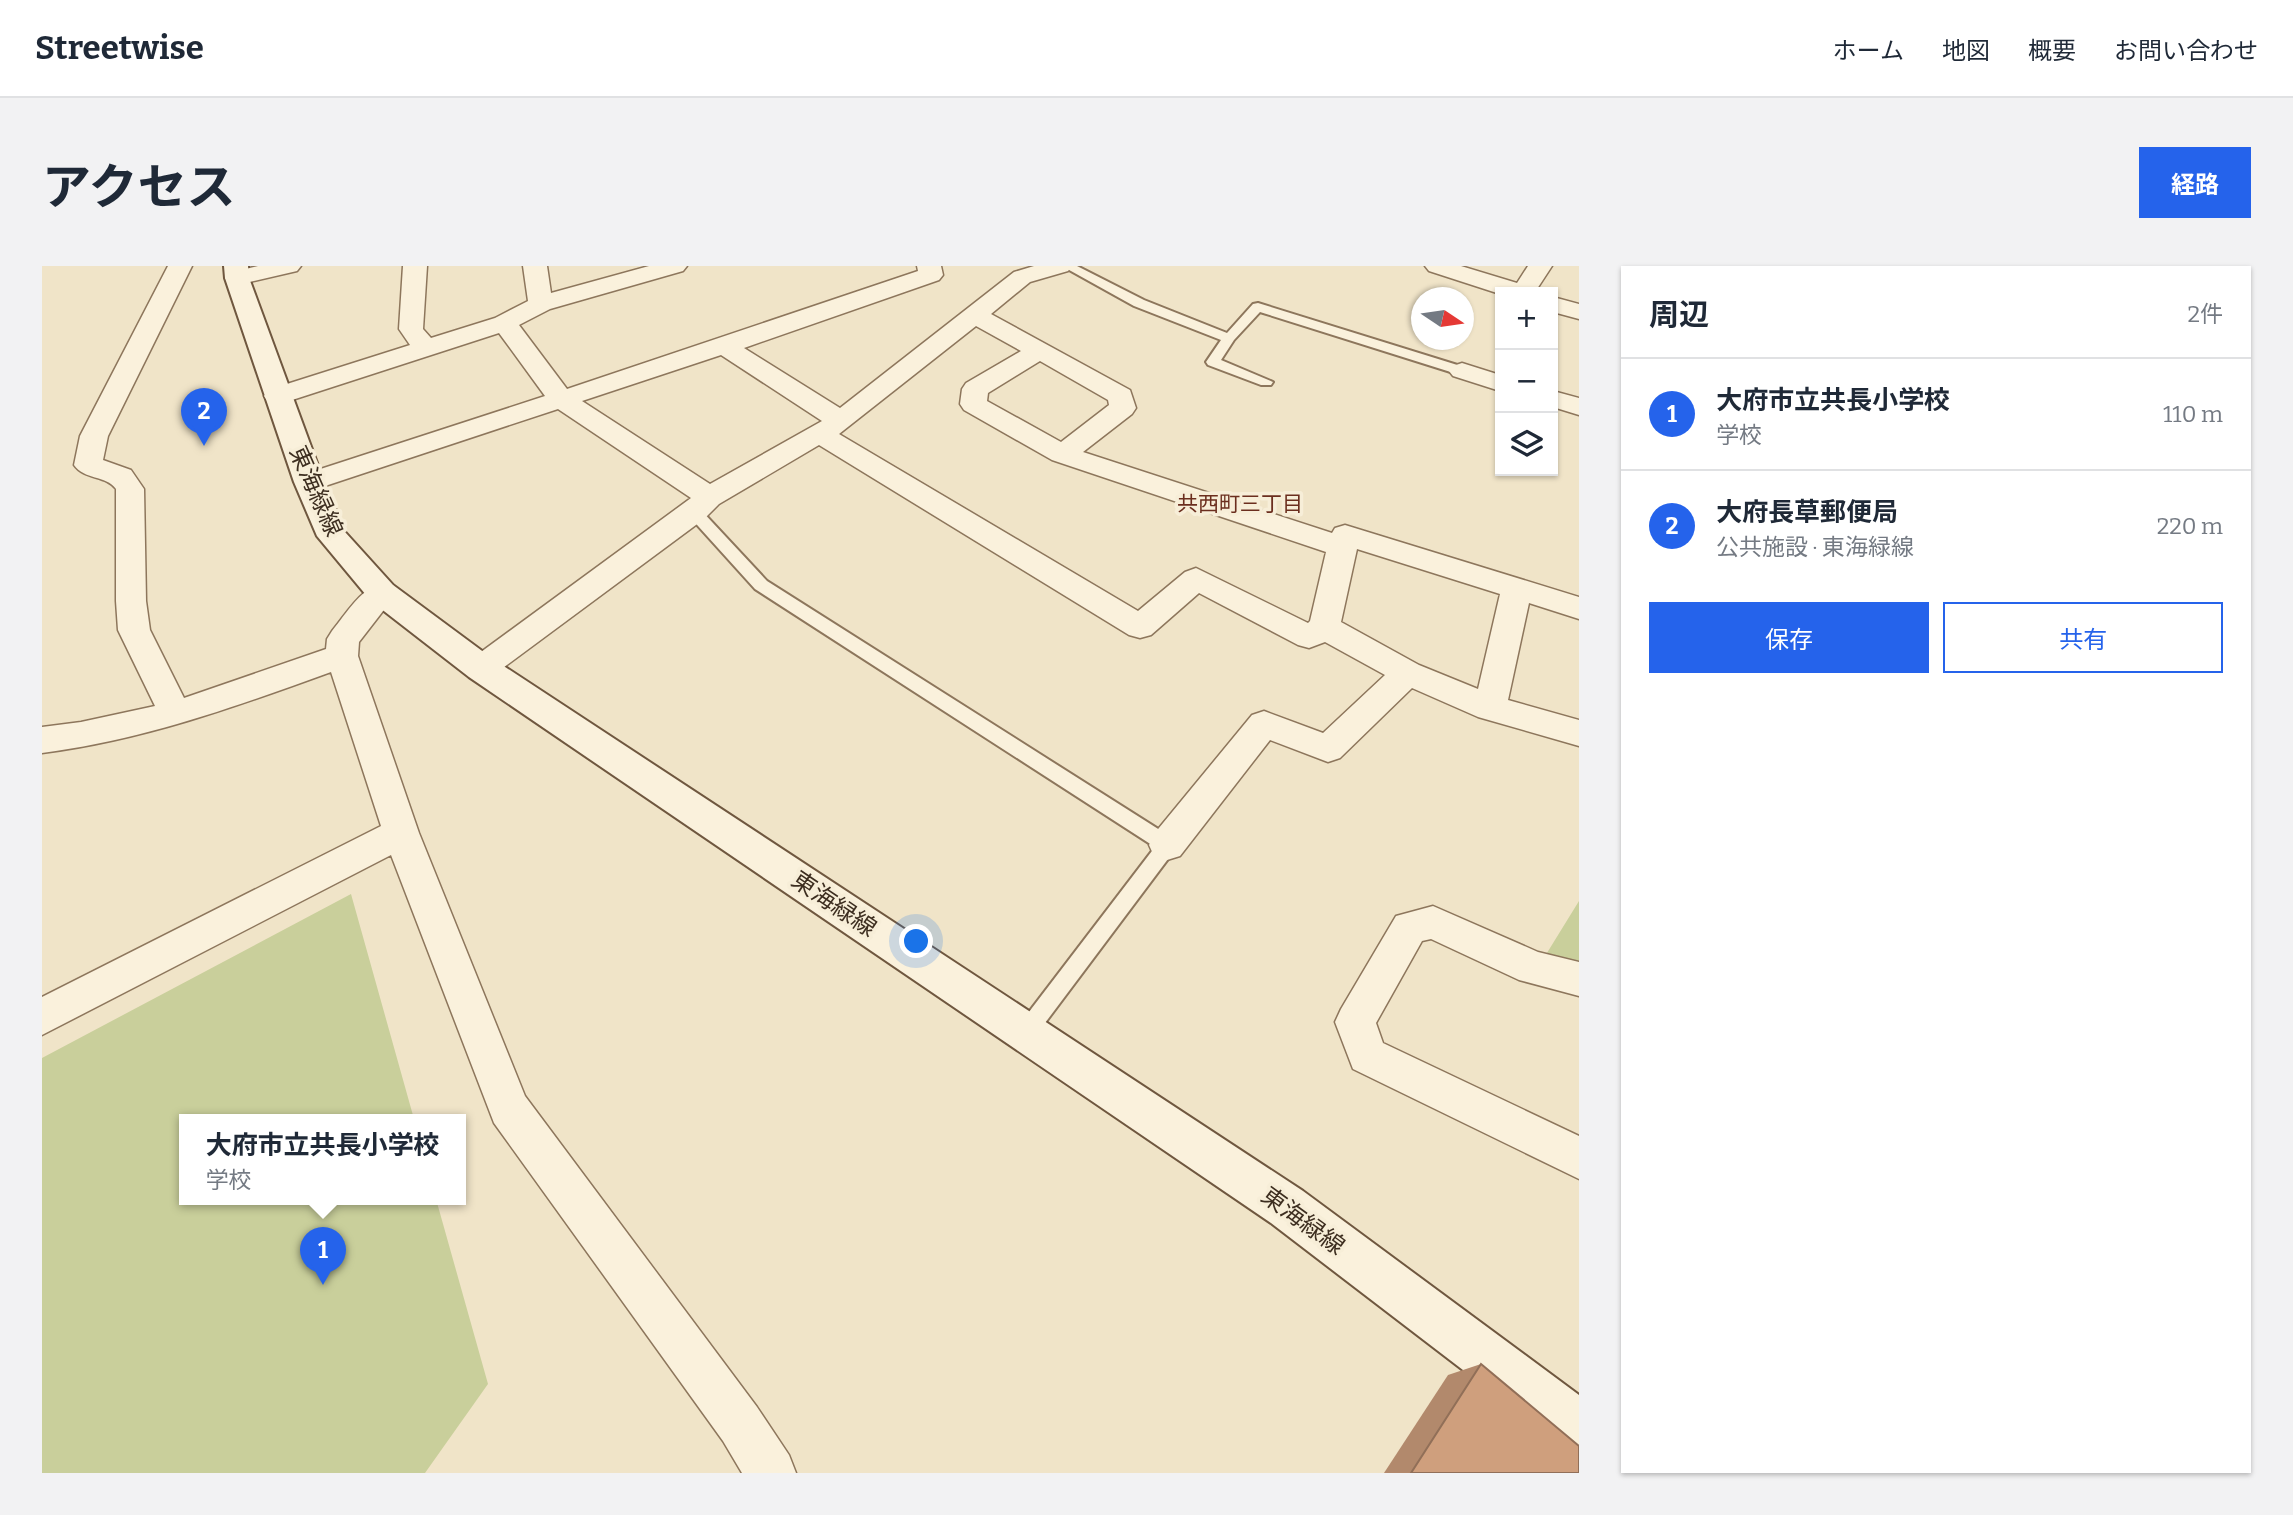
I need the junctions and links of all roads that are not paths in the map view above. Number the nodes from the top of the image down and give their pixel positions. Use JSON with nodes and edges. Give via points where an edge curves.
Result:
{"nodes":[{"id":1,"x":180,"y":266,"type":"edge"},
{"id":2,"x":289,"y":266,"type":"edge"},
{"id":3,"x":415,"y":266,"type":"edge"},
{"id":4,"x":535,"y":266,"type":"edge"},
{"id":5,"x":929,"y":266,"type":"edge"},
{"id":6,"x":1060,"y":266,"type":"edge"},
{"id":7,"x":1068,"y":266,"type":"edge"},
{"id":8,"x":1437,"y":266,"type":"edge"},
{"id":9,"x":1540,"y":266,"type":"edge"},
{"id":10,"x":662,"y":268,"type":"edge"},
{"id":11,"x":237,"y":272,"type":"edge"},
{"id":12,"x":1023,"y":272,"type":"edge"},
{"id":13,"x":1505,"y":287,"type":"edge"},
{"id":14,"x":1525,"y":287,"type":"edge"},
{"id":15,"x":541,"y":304,"type":"junction"},
{"id":16,"x":1558,"y":306,"type":"edge"},
{"id":17,"x":1579,"y":312,"type":"edge"},
{"id":18,"x":973,"y":314,"type":"junction"},
{"id":19,"x":504,"y":323,"type":"junction"},
{"id":20,"x":1229,"y":338,"type":"junction"},
{"id":21,"x":724,"y":346,"type":"junction"},
{"id":22,"x":426,"y":349,"type":"junction"},
{"id":23,"x":1039,"y":351,"type":"junction"},
{"id":24,"x":1462,"y":371,"type":"joint"},
{"id":25,"x":1495,"y":381,"type":"edge"},
{"id":26,"x":1266,"y":382,"type":"dead end"},
{"id":27,"x":277,"y":396,"type":"junction"},
{"id":28,"x":561,"y":399,"type":"junction"},
{"id":29,"x":1558,"y":401,"type":"edge"},
{"id":30,"x":1579,"y":407,"type":"edge"},
{"id":31,"x":830,"y":427,"type":"junction"},
{"id":32,"x":1062,"y":454,"type":"junction"},
{"id":33,"x":309,"y":482,"type":"junction"},
{"id":34,"x":701,"y":504,"type":"junction"},
{"id":35,"x":1342,"y":547,"type":"junction"},
{"id":36,"x":1517,"y":589,"type":"junction"},
{"id":37,"x":382,"y":593,"type":"junction"},
{"id":38,"x":1579,"y":608,"type":"edge"},
{"id":39,"x":1324,"y":627,"type":"junction"},
{"id":40,"x":342,"y":656,"type":"junction"},
{"id":41,"x":481,"y":668,"type":"junction"},
{"id":42,"x":1408,"y":673,"type":"junction"},
{"id":43,"x":1490,"y":708,"type":"junction"},
{"id":44,"x":174,"y":714,"type":"junction"},
{"id":45,"x":1579,"y":733,"type":"edge"},
{"id":46,"x":42,"y":740,"type":"edge"},
{"id":47,"x":401,"y":833,"type":"junction"},
{"id":48,"x":1167,"y":845,"type":"junction"},
{"id":49,"x":1579,"y":979,"type":"edge"},
{"id":50,"x":42,"y":1017,"type":"edge"},
{"id":51,"x":1026,"y":1032,"type":"junction"},
{"id":52,"x":1579,"y":1158,"type":"edge"},
{"id":53,"x":1579,"y":1427,"type":"edge"},
{"id":54,"x":771,"y":1473,"type":"edge"}],
"edges":[{"from":1,"to":44,"type":"street","via":[[94,436],[88,465],[121,475],[130,489],[134,630]]},
{"from":2,"to":11,"type":"street"},
{"from":3,"to":22,"type":"street","via":[[411,329]]},
{"from":4,"to":15,"type":"street"},
{"from":5,"to":21,"type":"street","via":[[931,275]]},
{"from":6,"to":12,"type":"street"},
{"from":7,"to":20,"type":"lane","via":[[1139,303]]},
{"from":8,"to":13,"type":"street"},
{"from":9,"to":14,"type":"street"},
{"from":10,"to":15,"type":"street"},
{"from":11,"to":27,"type":"main road","name":"東海緑線"},
{"from":12,"to":18,"type":"street"},
{"from":15,"to":19,"type":"street"},
{"from":16,"to":17,"type":"street"},
{"from":18,"to":23,"type":"street"},
{"from":18,"to":31,"type":"street"},
{"from":19,"to":22,"type":"street"},
{"from":19,"to":28,"type":"street"},
{"from":20,"to":24,"type":"lane","via":[[1258,307]]},
{"from":20,"to":26,"type":"lane","via":[[1213,362]]},
{"from":21,"to":28,"type":"street"},
{"from":21,"to":31,"type":"street"},
{"from":22,"to":27,"type":"street"},
{"from":23,"to":32,"type":"street","via":[[1121,397],[1123,408]]},
{"from":23,"to":32,"type":"street","via":[[975,389],[973,404]]},
{"from":24,"to":25,"type":"street"},
{"from":27,"to":33,"type":"main road","name":"東海緑線"},
{"from":28,"to":33,"type":"street"},
{"from":28,"to":34,"type":"street"},
{"from":29,"to":30,"type":"street"},
{"from":31,"to":34,"type":"street"},
{"from":31,"to":39,"type":"street","via":[[1140,628],[1196,579],[1308,637]]},
{"from":32,"to":35,"type":"street"},
{"from":33,"to":37,"type":"main road","name":"東海緑線","via":[[332,536]]},
{"from":34,"to":41,"type":"street"},
{"from":34,"to":48,"type":"lane","via":[[761,585]]},
{"from":35,"to":36,"type":"street","via":[[1345,535]]},
{"from":35,"to":39,"type":"street"},
{"from":36,"to":38,"type":"street"},
{"from":36,"to":43,"type":"street"},
{"from":37,"to":40,"type":"street","via":[[342,639]]},
{"from":37,"to":41,"type":"main road","name":"東海緑線"},
{"from":39,"to":42,"type":"street"},
{"from":40,"to":44,"type":"street"},
{"from":40,"to":47,"type":"street"},
{"from":41,"to":51,"type":"main road","name":"東海緑線"},
{"from":42,"to":43,"type":"street"},
{"from":42,"to":48,"type":"street","via":[[1328,749],[1264,724]]},
{"from":43,"to":45,"type":"street"},
{"from":44,"to":46,"type":"street","via":[[83,736]]},
{"from":47,"to":50,"type":"street"},
{"from":47,"to":54,"type":"street","via":[[509,1109]]},
{"from":48,"to":51,"type":"lane"},
{"from":49,"to":52,"type":"street","via":[[1533,968],[1433,922],[1409,928],[1355,1023],[1367,1056]]},
{"from":51,"to":53,"type":"main road","name":"東海緑線","via":[[1287,1207]]}]}
